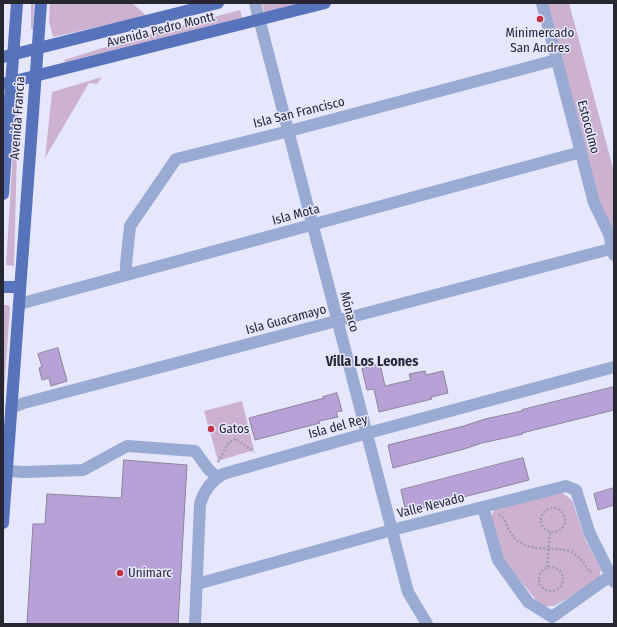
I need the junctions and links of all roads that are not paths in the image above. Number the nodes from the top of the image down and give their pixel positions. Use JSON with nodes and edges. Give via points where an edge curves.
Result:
{"nodes":[{"id":1,"x":17,"y":3,"type":"edge"},
{"id":2,"x":41,"y":3,"type":"edge"},
{"id":3,"x":218,"y":3,"type":"edge"},
{"id":4,"x":255,"y":3,"type":"edge"},
{"id":5,"x":325,"y":3,"type":"edge"},
{"id":6,"x":542,"y":3,"type":"edge"},
{"id":7,"x":260,"y":20,"type":"junction"},
{"id":8,"x":37,"y":48,"type":"junction"},
{"id":9,"x":8,"y":56,"type":"edge"},
{"id":10,"x":556,"y":60,"type":"junction"},
{"id":11,"x":35,"y":76,"type":"junction"},
{"id":12,"x":7,"y":84,"type":"edge"},
{"id":13,"x":287,"y":131,"type":"junction"},
{"id":14,"x":581,"y":152,"type":"junction"},
{"id":15,"x":3,"y":194,"type":"edge"},
{"id":16,"x":312,"y":225,"type":"junction"},
{"id":17,"x":613,"y":250,"type":"edge"},
{"id":18,"x":126,"y":275,"type":"junction"},
{"id":19,"x":3,"y":287,"type":"edge"},
{"id":20,"x":20,"y":287,"type":"junction"},
{"id":21,"x":19,"y":304,"type":"junction"},
{"id":22,"x":337,"y":322,"type":"junction"},
{"id":23,"x":614,"y":367,"type":"edge"},
{"id":24,"x":11,"y":408,"type":"junction"},
{"id":25,"x":367,"y":433,"type":"junction"},
{"id":26,"x":7,"y":471,"type":"junction"},
{"id":27,"x":217,"y":477,"type":"junction"},
{"id":28,"x":4,"y":486,"type":"edge"},
{"id":29,"x":483,"y":507,"type":"junction"},
{"id":30,"x":3,"y":523,"type":"edge"},
{"id":31,"x":392,"y":530,"type":"junction"},
{"id":32,"x":612,"y":579,"type":"edge"},
{"id":33,"x":197,"y":584,"type":"junction"},
{"id":34,"x":552,"y":620,"type":"edge"},
{"id":35,"x":195,"y":624,"type":"edge"},
{"id":36,"x":427,"y":624,"type":"edge"}],
"edges":[{"from":1,"to":9,"type":"main road","name":"Avenida Francia"},
{"from":2,"to":8,"type":"main road","name":"Avenida Francia"},
{"from":3,"to":8,"type":"main road","name":"Avenida Pedro Montt"},
{"from":4,"to":7,"type":"street","name":"Mónaco"},
{"from":5,"to":7,"type":"main road","name":"Avenida Pedro Montt"},
{"from":6,"to":10,"type":"street","name":"Estocolmo"},
{"from":7,"to":11,"type":"main road","name":"Avenida Pedro Montt"},
{"from":7,"to":13,"type":"street","name":"Mónaco"},
{"from":8,"to":9,"type":"main road","name":"Avenida Pedro Montt"},
{"from":8,"to":11,"type":"main road","name":"Avenida Francia"},
{"from":9,"to":12,"type":"main road","name":"Avenida Francia"},
{"from":10,"to":13,"type":"street","name":"Isla San Francisco"},
{"from":10,"to":14,"type":"street","name":"Estocolmo"},
{"from":11,"to":12,"type":"main road","name":"Avenida Pedro Montt"},
{"from":11,"to":20,"type":"main road","name":"Avenida Francia"},
{"from":12,"to":15,"type":"main road","name":"Avenida Francia"},
{"from":13,"to":16,"type":"street","name":"Mónaco"},
{"from":13,"to":18,"type":"street","name":"Isla San Francisco","via":[[176,159],[130,226]]},
{"from":14,"to":16,"type":"street","name":"Isla Mota"},
{"from":14,"to":17,"type":"street","name":"Estocolmo","via":[[594,203],[609,234]]},
{"from":16,"to":18,"type":"street","name":"Isla Mota"},
{"from":16,"to":22,"type":"street","name":"Mónaco"},
{"from":17,"to":22,"type":"street","name":"Isla Guacamayo"},
{"from":18,"to":21,"type":"street","name":"Isla Mota"},
{"from":19,"to":20,"type":"main road"},
{"from":20,"to":21,"type":"main road","name":"Avenida Francia"},
{"from":21,"to":24,"type":"main road","name":"Avenida Francia"},
{"from":22,"to":24,"type":"street","name":"Isla Guacamayo"},
{"from":22,"to":25,"type":"street","name":"Mónaco"},
{"from":23,"to":25,"type":"street","name":"Isla del Rey"},
{"from":24,"to":26,"type":"main road","name":"Avenida Francia"},
{"from":25,"to":27,"type":"street","name":"Isla del Rey","via":[[229,471]]},
{"from":25,"to":31,"type":"street","name":"Mónaco"},
{"from":26,"to":27,"type":"street","via":[[83,470],[127,446],[195,451]]},
{"from":26,"to":28,"type":"main road","name":"Avenida Francia"},
{"from":27,"to":33,"type":"street","name":"Isla del Rey","via":[[206,488],[200,504]]},
{"from":28,"to":30,"type":"main road","name":"Avenida Francia"},
{"from":29,"to":31,"type":"street","name":"Valle Nevado"},
{"from":29,"to":32,"type":"street","name":"Valle Nevado","via":[[566,486],[576,490],[590,534]]},
{"from":29,"to":34,"type":"street","via":[[498,560],[528,602]]},
{"from":31,"to":33,"type":"street","name":"Valle Nevado"},
{"from":31,"to":36,"type":"street","name":"Mónaco","via":[[408,592]]},
{"from":32,"to":34,"type":"street"},
{"from":33,"to":35,"type":"street","name":"Isla del Rey"}]}
